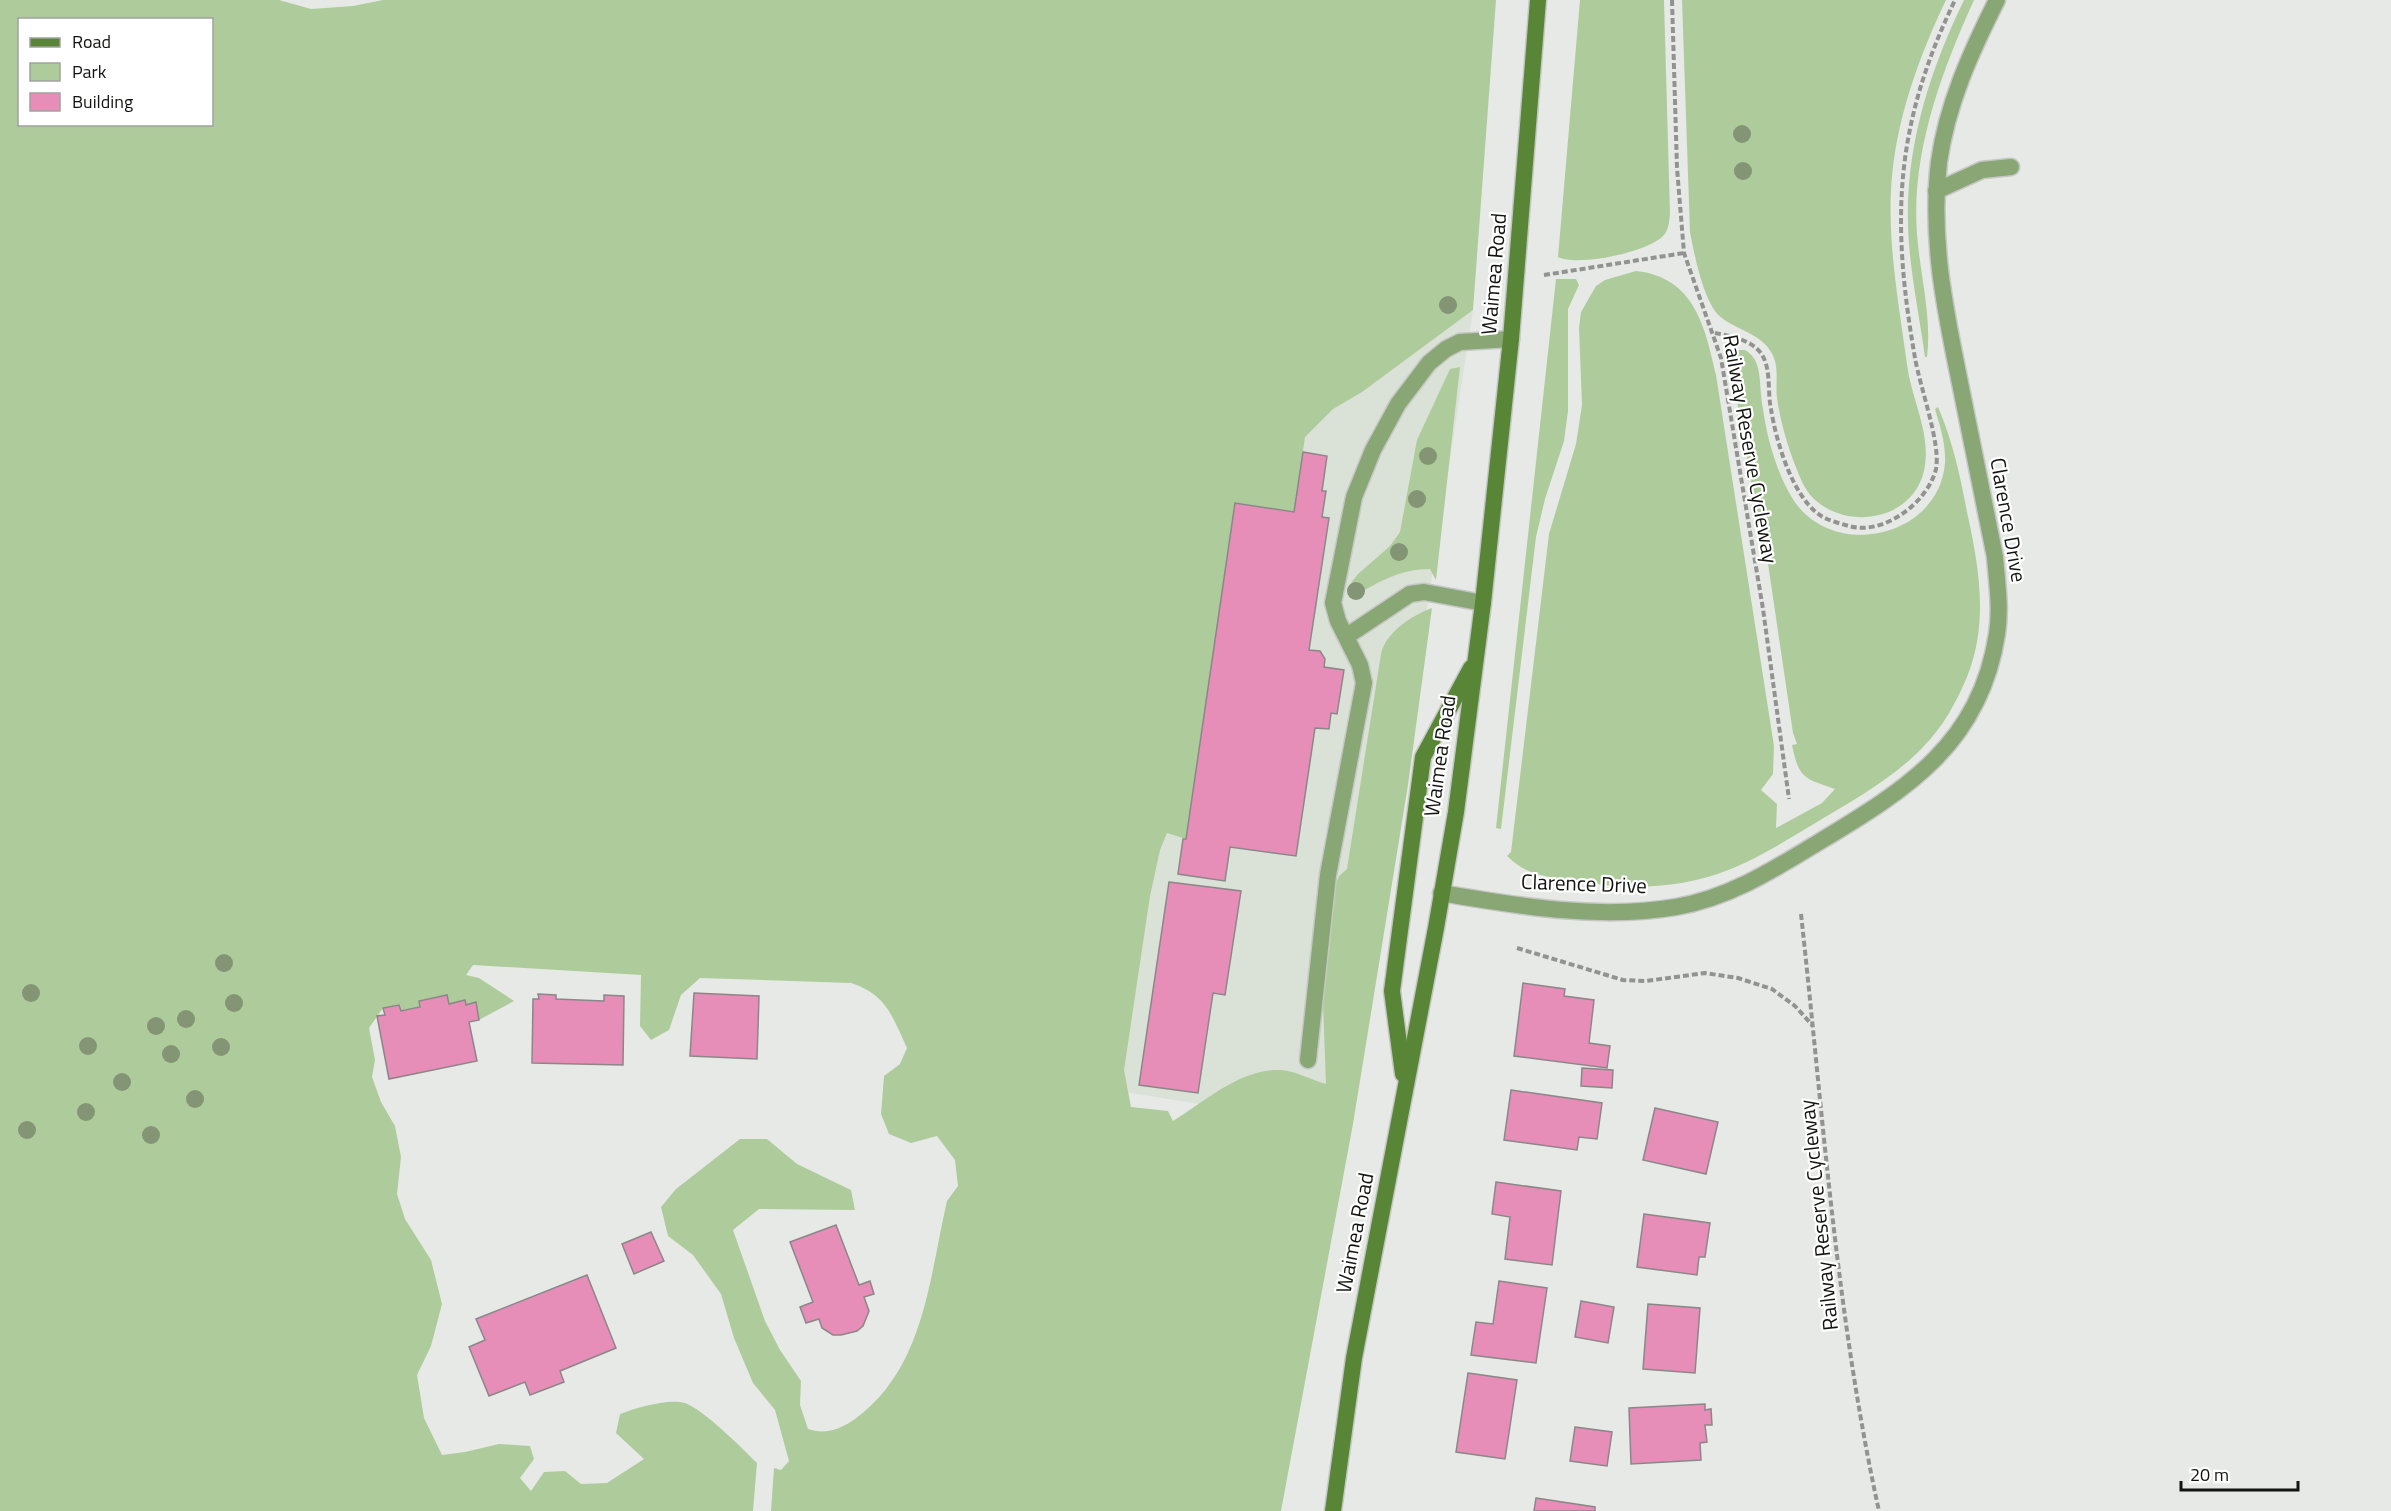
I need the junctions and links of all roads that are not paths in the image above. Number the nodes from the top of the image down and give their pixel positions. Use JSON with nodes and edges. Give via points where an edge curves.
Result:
{"nodes":[{"id":1,"x":1538,"y":0,"type":"edge"},
{"id":2,"x":1997,"y":0,"type":"edge"},
{"id":3,"x":2011,"y":167,"type":"dead end"},
{"id":4,"x":1936,"y":191,"type":"junction"},
{"id":5,"x":1511,"y":339,"type":"junction"},
{"id":6,"x":1483,"y":603,"type":"junction"},
{"id":7,"x":1347,"y":636,"type":"junction"},
{"id":8,"x":1475,"y":659,"type":"junction"},
{"id":9,"x":1441,"y":893,"type":"junction"},
{"id":10,"x":1308,"y":1060,"type":"dead end"},
{"id":11,"x":1405,"y":1087,"type":"junction"},
{"id":12,"x":1333,"y":1511,"type":"edge"}],
"edges":[{"from":1,"to":5,"type":"main road","name":"Waimea Road"},
{"from":2,"to":4,"type":"street","name":"Clarence Drive","via":[[1964,68],[1951,109]]},
{"from":3,"to":4,"type":"street","via":[[1982,170]]},
{"from":4,"to":9,"type":"street","name":"Clarence Drive","via":[[1936,245],[1943,296],[1995,557],[1999,599],[1998,633],[1981,694],[1958,732],[1934,763],[1905,788],[1771,872],[1724,894],[1676,907],[1598,911]]},
{"from":5,"to":6,"type":"main road","name":"Waimea Road"},
{"from":5,"to":7,"type":"street","via":[[1460,342],[1446,349],[1429,363],[1398,404],[1372,450],[1354,497],[1333,603]]},
{"from":6,"to":7,"type":"street","via":[[1424,592],[1410,594]]},
{"from":6,"to":8,"type":"main road","name":"Waimea Road"},
{"from":7,"to":10,"type":"street","via":[[1364,683],[1328,875]]},
{"from":8,"to":9,"type":"main road","name":"Waimea Road","via":[[1456,812]]},
{"from":8,"to":11,"type":"main road","via":[[1423,757],[1392,991]]},
{"from":9,"to":11,"type":"main road","name":"Waimea Road"},
{"from":11,"to":12,"type":"main road","name":"Waimea Road","via":[[1354,1358]]}]}
